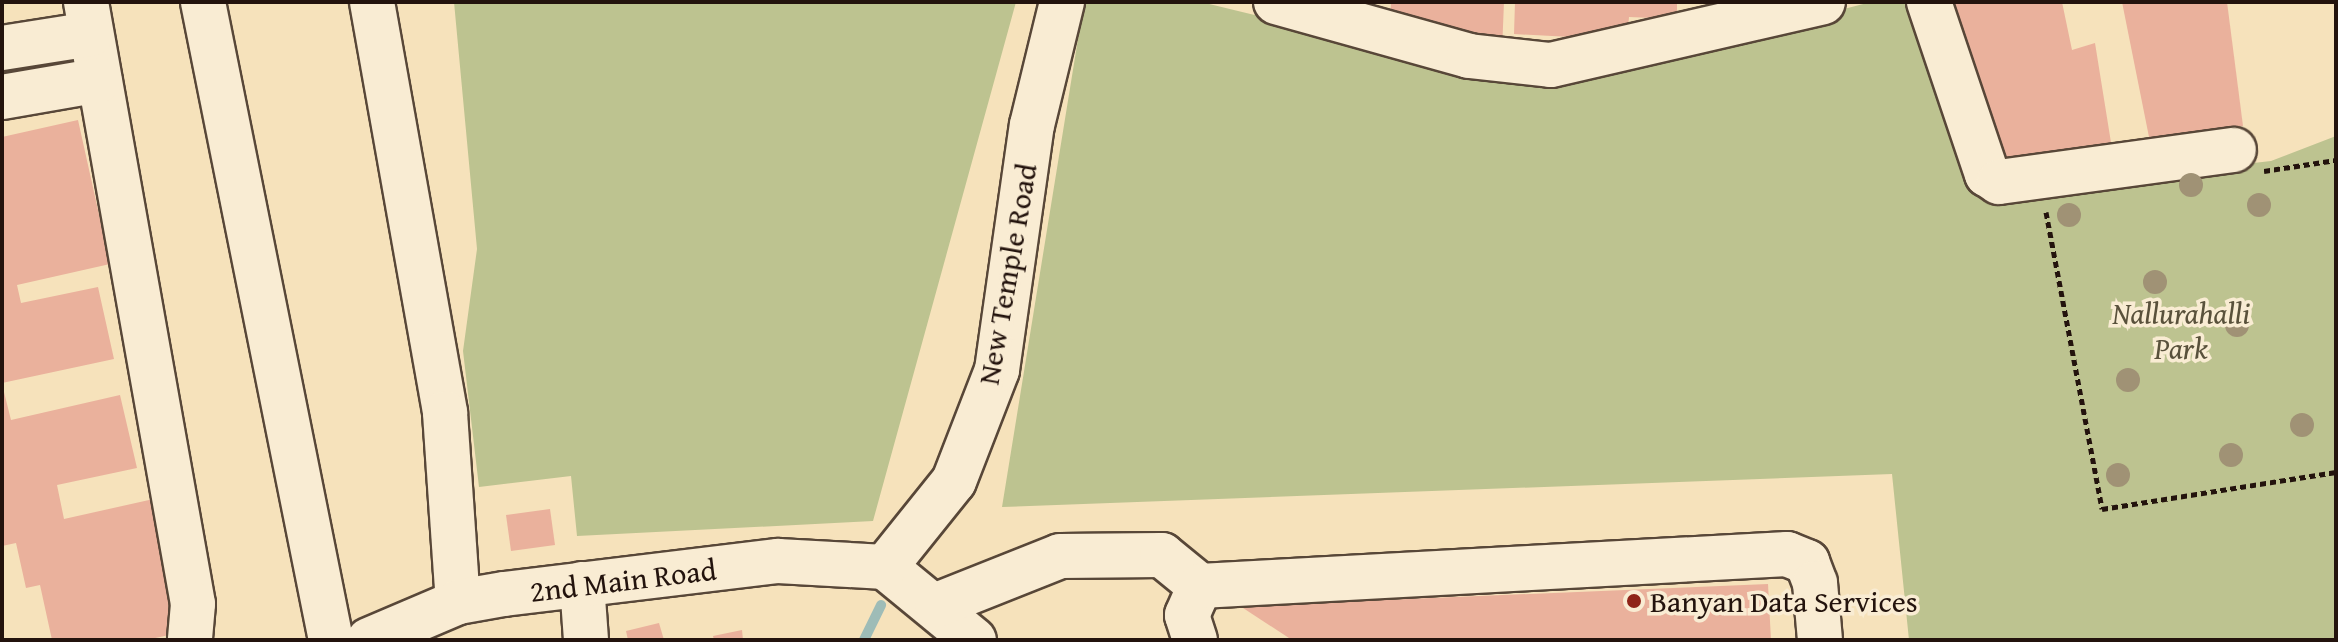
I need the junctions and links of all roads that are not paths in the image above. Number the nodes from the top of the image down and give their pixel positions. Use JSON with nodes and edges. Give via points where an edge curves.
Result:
{"nodes":[{"id":1,"x":203,"y":2,"type":"edge"},
{"id":2,"x":372,"y":2,"type":"edge"},
{"id":3,"x":1062,"y":2,"type":"edge"},
{"id":4,"x":1276,"y":2,"type":"edge"},
{"id":5,"x":1823,"y":2,"type":"edge"},
{"id":6,"x":1929,"y":2,"type":"edge"},
{"id":7,"x":89,"y":18,"type":"edge"},
{"id":8,"x":2,"y":48,"type":"edge"},
{"id":9,"x":100,"y":80,"type":"junction"},
{"id":10,"x":2,"y":97,"type":"edge"},
{"id":11,"x":2247,"y":161,"type":"road end"},
{"id":12,"x":885,"y":567,"type":"junction"},
{"id":13,"x":582,"y":584,"type":"junction"},
{"id":14,"x":1200,"y":586,"type":"junction"},
{"id":15,"x":458,"y":602,"type":"junction"},
{"id":16,"x":937,"y":605,"type":"junction"},
{"id":17,"x":418,"y":630,"type":"edge"},
{"id":18,"x":190,"y":640,"type":"edge"},
{"id":19,"x":331,"y":640,"type":"edge"},
{"id":20,"x":369,"y":640,"type":"edge"},
{"id":21,"x":586,"y":640,"type":"edge"},
{"id":22,"x":974,"y":640,"type":"edge"},
{"id":23,"x":1195,"y":640,"type":"edge"},
{"id":24,"x":1820,"y":640,"type":"edge"}],
"edges":[{"from":1,"to":19,"type":"street"},
{"from":2,"to":15,"type":"street","via":[[445,413]]},
{"from":3,"to":12,"type":"street","name":"New Temple Road","via":[[1032,125],[997,370],[954,481]]},
{"from":4,"to":5,"type":"street","via":[[1469,56],[1551,65]]},
{"from":6,"to":11,"type":"street","via":[[1987,174],[1999,182]]},
{"from":7,"to":8,"type":"street"},
{"from":7,"to":9,"type":"street"},
{"from":9,"to":10,"type":"street"},
{"from":9,"to":18,"type":"street","via":[[193,604]]},
{"from":12,"to":13,"type":"street","name":"2nd Main Road","via":[[778,561]]},
{"from":12,"to":16,"type":"street"},
{"from":13,"to":15,"type":"street","name":"2nd Main Road"},
{"from":13,"to":21,"type":"street"},
{"from":14,"to":16,"type":"street","via":[[1162,555],[1060,556]]},
{"from":14,"to":23,"type":"street","via":[[1187,615]]},
{"from":14,"to":24,"type":"street","via":[[1787,554],[1807,562]]},
{"from":15,"to":17,"type":"street","name":"2nd Main Road"},
{"from":16,"to":22,"type":"street"},
{"from":17,"to":20,"type":"street","name":"2nd Main Road"}]}
